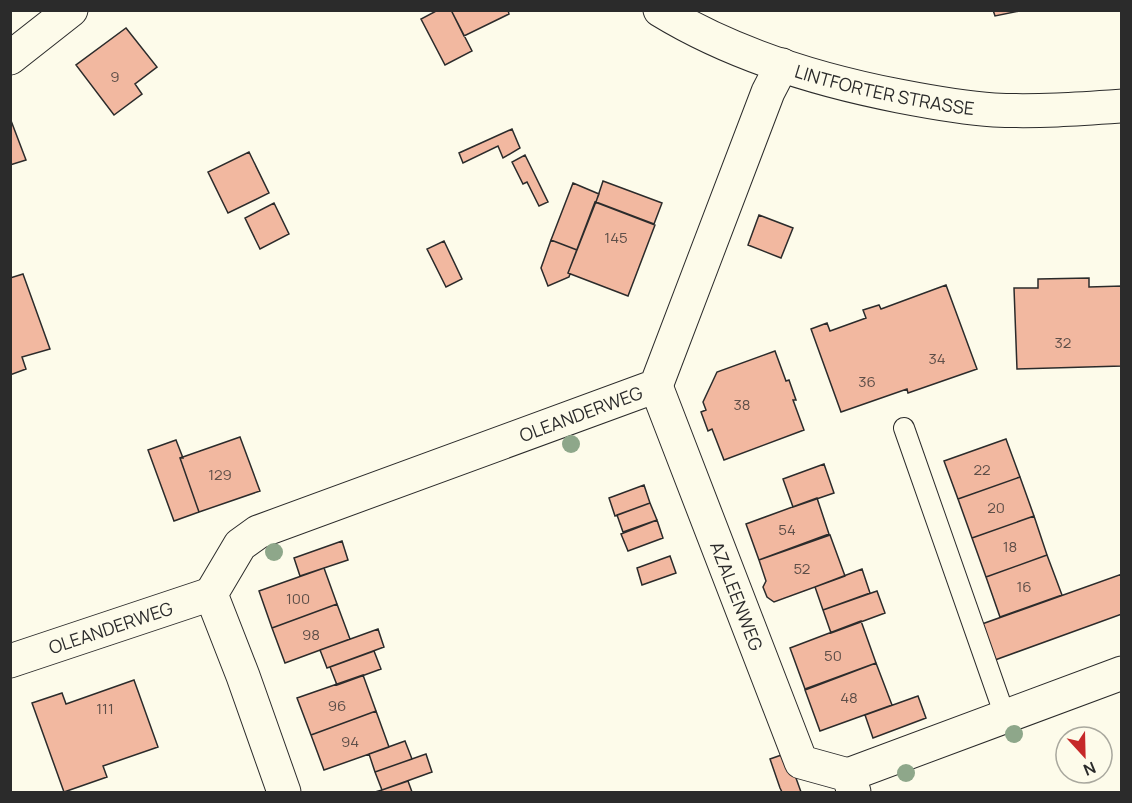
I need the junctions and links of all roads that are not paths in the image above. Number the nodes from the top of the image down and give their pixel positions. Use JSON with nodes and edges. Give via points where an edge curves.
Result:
{"nodes":[{"id":1,"x":71,"y":10,"type":"edge"},
{"id":2,"x":660,"y":10,"type":"edge"},
{"id":3,"x":10,"y":58,"type":"edge"},
{"id":4,"x":782,"y":65,"type":"junction"},
{"id":5,"x":1122,"y":106,"type":"edge"},
{"id":6,"x":656,"y":386,"type":"junction"},
{"id":7,"x":904,"y":428,"type":"dead end"},
{"id":8,"x":211,"y":594,"type":"junction"},
{"id":9,"x":10,"y":661,"type":"edge"},
{"id":10,"x":1122,"y":673,"type":"edge"},
{"id":11,"x":1005,"y":716,"type":"junction"},
{"id":12,"x":851,"y":784,"type":"edge"},
{"id":13,"x":284,"y":792,"type":"edge"}],
"edges":[{"from":1,"to":3,"type":"street"},
{"from":2,"to":4,"type":"street","name":"LINTFORTER STRASSE","via":[[724,43]]},
{"from":4,"to":5,"type":"street","name":"LINTFORTER STRASSE","via":[[853,87],[991,110]]},
{"from":4,"to":6,"type":"street","name":"OLEANDERWEG","via":[[768,92]]},
{"from":6,"to":8,"type":"street","name":"OLEANDERWEG","via":[[258,532],[240,545]]},
{"from":6,"to":12,"type":"street","name":"AZALEENWEG","via":[[801,762]]},
{"from":7,"to":11,"type":"lane"},
{"from":8,"to":9,"type":"street","name":"OLEANDERWEG"},
{"from":8,"to":13,"type":"street"},
{"from":10,"to":11,"type":"street","name":"AZALEENWEG"},
{"from":11,"to":12,"type":"street","name":"AZALEENWEG"}]}
